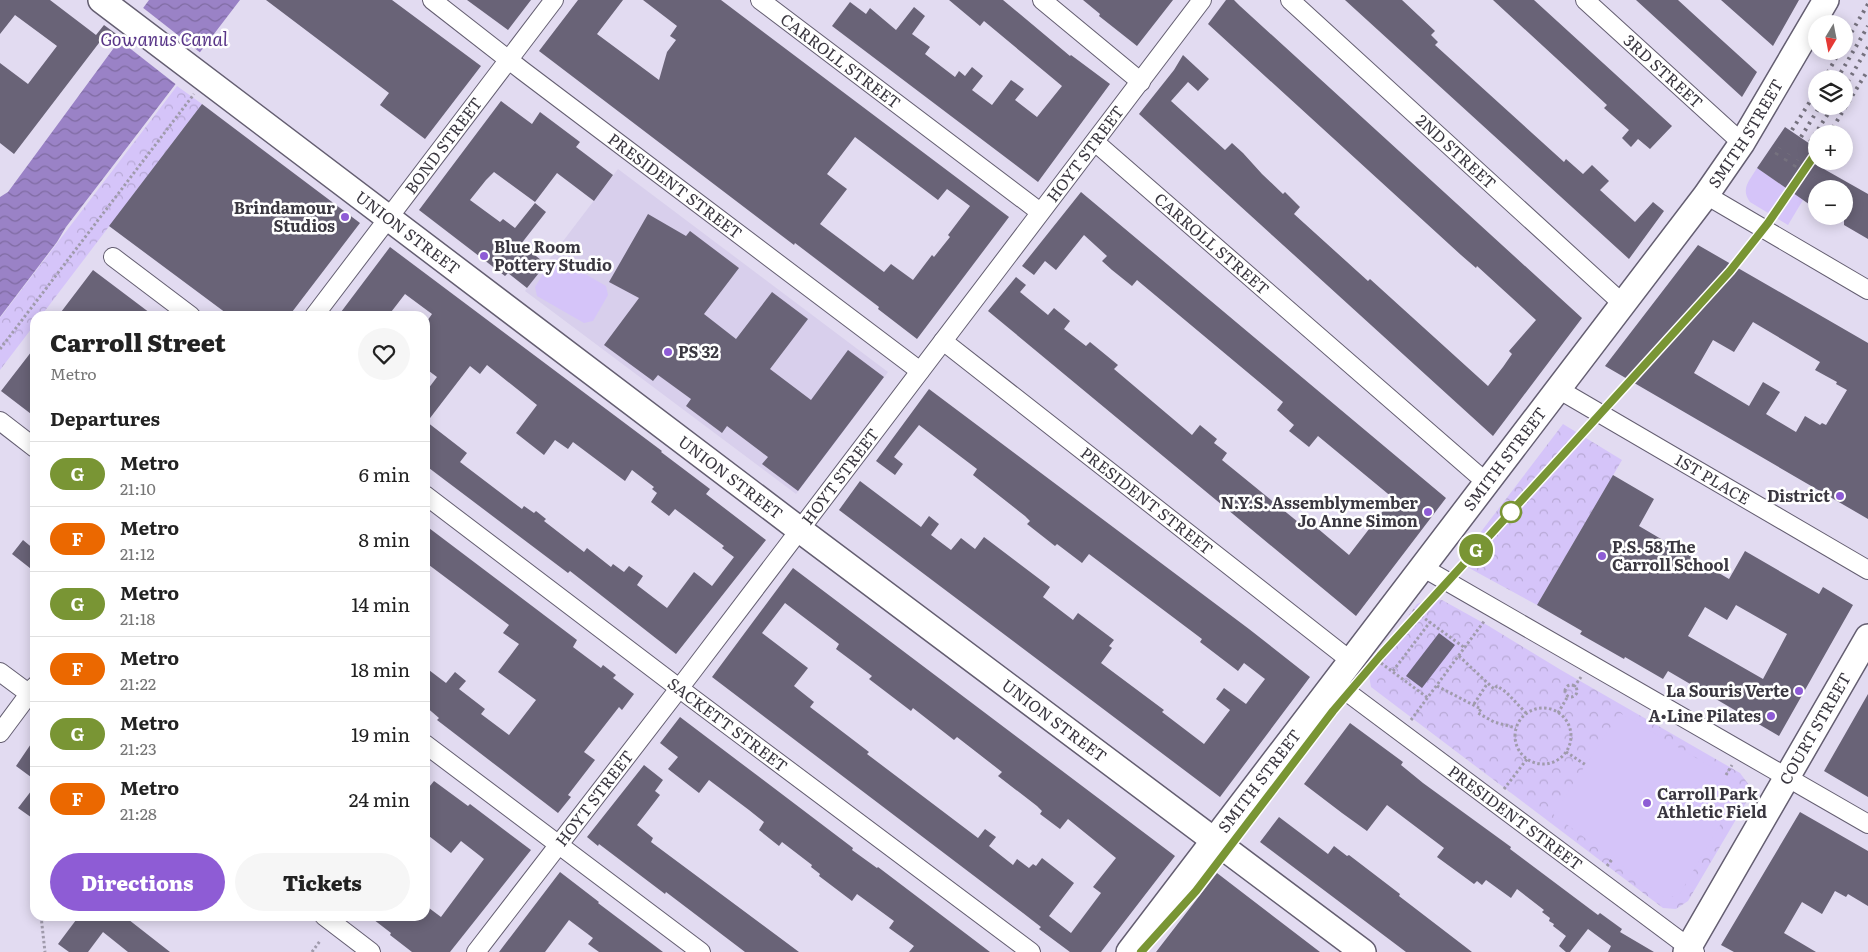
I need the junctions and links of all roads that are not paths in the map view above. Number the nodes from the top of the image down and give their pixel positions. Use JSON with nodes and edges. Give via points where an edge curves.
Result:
{"nodes":[{"id":1,"x":101,"y":0,"type":"edge"},
{"id":2,"x":432,"y":0,"type":"edge"},
{"id":3,"x":554,"y":0,"type":"edge"},
{"id":4,"x":760,"y":0,"type":"edge"},
{"id":5,"x":1042,"y":0,"type":"edge"},
{"id":6,"x":1202,"y":0,"type":"edge"},
{"id":7,"x":1290,"y":0,"type":"edge"},
{"id":8,"x":1585,"y":0,"type":"edge"},
{"id":9,"x":1826,"y":0,"type":"edge"},
{"id":10,"x":508,"y":60,"type":"junction"},
{"id":11,"x":1140,"y":82,"type":"junction"},
{"id":12,"x":1095,"y":142,"type":"junction"},
{"id":13,"x":1742,"y":143,"type":"junction"},
{"id":14,"x":1706,"y":195,"type":"junction"},
{"id":15,"x":1040,"y":212,"type":"junction"},
{"id":16,"x":389,"y":217,"type":"junction"},
{"id":17,"x":113,"y":257,"type":"dead end"},
{"id":18,"x":1868,"y":290,"type":"edge"},
{"id":19,"x":1623,"y":304,"type":"junction"},
{"id":20,"x":184,"y":311,"type":"edge"},
{"id":21,"x":318,"y":311,"type":"edge"},
{"id":22,"x":943,"y":341,"type":"junction"},
{"id":23,"x":920,"y":371,"type":"junction"},
{"id":24,"x":1558,"y":389,"type":"junction"},
{"id":25,"x":0,"y":421,"type":"edge"},
{"id":26,"x":30,"y":444,"type":"edge"},
{"id":27,"x":1487,"y":483,"type":"junction"},
{"id":28,"x":430,"y":498,"type":"edge"},
{"id":29,"x":800,"y":530,"type":"junction"},
{"id":30,"x":1422,"y":567,"type":"junction"},
{"id":31,"x":1868,"y":570,"type":"edge"},
{"id":32,"x":1868,"y":637,"type":"edge"},
{"id":33,"x":1351,"y":662,"type":"junction"},
{"id":34,"x":0,"y":672,"type":"edge"},
{"id":35,"x":1335,"y":683,"type":"junction"},
{"id":36,"x":679,"y":688,"type":"junction"},
{"id":37,"x":30,"y":691,"type":"edge"},
{"id":38,"x":30,"y":697,"type":"edge"},
{"id":39,"x":0,"y":733,"type":"edge"},
{"id":40,"x":430,"y":748,"type":"edge"},
{"id":41,"x":1787,"y":777,"type":"junction"},
{"id":42,"x":1868,"y":824,"type":"edge"},
{"id":43,"x":1214,"y":841,"type":"junction"},
{"id":44,"x":559,"y":846,"type":"junction"},
{"id":45,"x":331,"y":921,"type":"edge"},
{"id":46,"x":1690,"y":951,"type":"edge"},
{"id":47,"x":371,"y":952,"type":"edge"},
{"id":48,"x":476,"y":952,"type":"edge"},
{"id":49,"x":701,"y":952,"type":"edge"},
{"id":50,"x":1031,"y":952,"type":"edge"},
{"id":51,"x":1129,"y":952,"type":"edge"},
{"id":52,"x":1363,"y":952,"type":"edge"}],
"edges":[{"from":1,"to":16,"type":"street","name":"UNION STREET","via":[[130,22],[194,82]]},
{"from":2,"to":10,"type":"street","name":"PRESIDENT STREET"},
{"from":3,"to":10,"type":"street","name":"BOND STREET"},
{"from":4,"to":15,"type":"street","name":"CARROLL STREET"},
{"from":5,"to":11,"type":"street"},
{"from":6,"to":11,"type":"street","name":"HOYT STREET"},
{"from":7,"to":19,"type":"street","name":"2ND STREET"},
{"from":8,"to":13,"type":"street","name":"3RD STREET"},
{"from":9,"to":13,"type":"street","name":"SMITH STREET"},
{"from":10,"to":16,"type":"street","name":"BOND STREET"},
{"from":10,"to":23,"type":"street","name":"PRESIDENT STREET"},
{"from":11,"to":12,"type":"street","name":"HOYT STREET"},
{"from":12,"to":15,"type":"street","name":"HOYT STREET"},
{"from":12,"to":27,"type":"street","name":"CARROLL STREET"},
{"from":13,"to":14,"type":"street","name":"SMITH STREET"},
{"from":14,"to":18,"type":"street"},
{"from":14,"to":19,"type":"street","name":"SMITH STREET"},
{"from":15,"to":22,"type":"street","name":"HOYT STREET"},
{"from":16,"to":21,"type":"street","name":"BOND STREET"},
{"from":16,"to":29,"type":"street","name":"UNION STREET"},
{"from":17,"to":20,"type":"street"},
{"from":19,"to":24,"type":"street","name":"SMITH STREET"},
{"from":22,"to":23,"type":"street","name":"HOYT STREET"},
{"from":22,"to":33,"type":"street","name":"PRESIDENT STREET"},
{"from":23,"to":29,"type":"street","name":"HOYT STREET"},
{"from":24,"to":27,"type":"street","name":"SMITH STREET"},
{"from":24,"to":31,"type":"street","name":"1ST PLACE"},
{"from":25,"to":26,"type":"street"},
{"from":27,"to":30,"type":"street","name":"SMITH STREET"},
{"from":28,"to":36,"type":"street","name":"SACKETT STREET"},
{"from":29,"to":36,"type":"street","name":"HOYT STREET"},
{"from":29,"to":43,"type":"street","name":"UNION STREET"},
{"from":30,"to":33,"type":"street","name":"SMITH STREET"},
{"from":30,"to":41,"type":"street"},
{"from":32,"to":41,"type":"street","name":"COURT STREET"},
{"from":33,"to":35,"type":"street","name":"SMITH STREET"},
{"from":34,"to":37,"type":"street"},
{"from":35,"to":43,"type":"street","name":"SMITH STREET"},
{"from":35,"to":46,"type":"street","name":"PRESIDENT STREET"},
{"from":36,"to":44,"type":"street","name":"HOYT STREET"},
{"from":36,"to":50,"type":"street","name":"SACKETT STREET"},
{"from":38,"to":39,"type":"street"},
{"from":40,"to":44,"type":"street"},
{"from":41,"to":42,"type":"street"},
{"from":41,"to":46,"type":"street","name":"COURT STREET"},
{"from":43,"to":51,"type":"street","name":"SMITH STREET"},
{"from":43,"to":52,"type":"street","name":"UNION STREET"},
{"from":44,"to":48,"type":"street","name":"HOYT STREET"},
{"from":44,"to":49,"type":"street"},
{"from":45,"to":47,"type":"street"}]}
